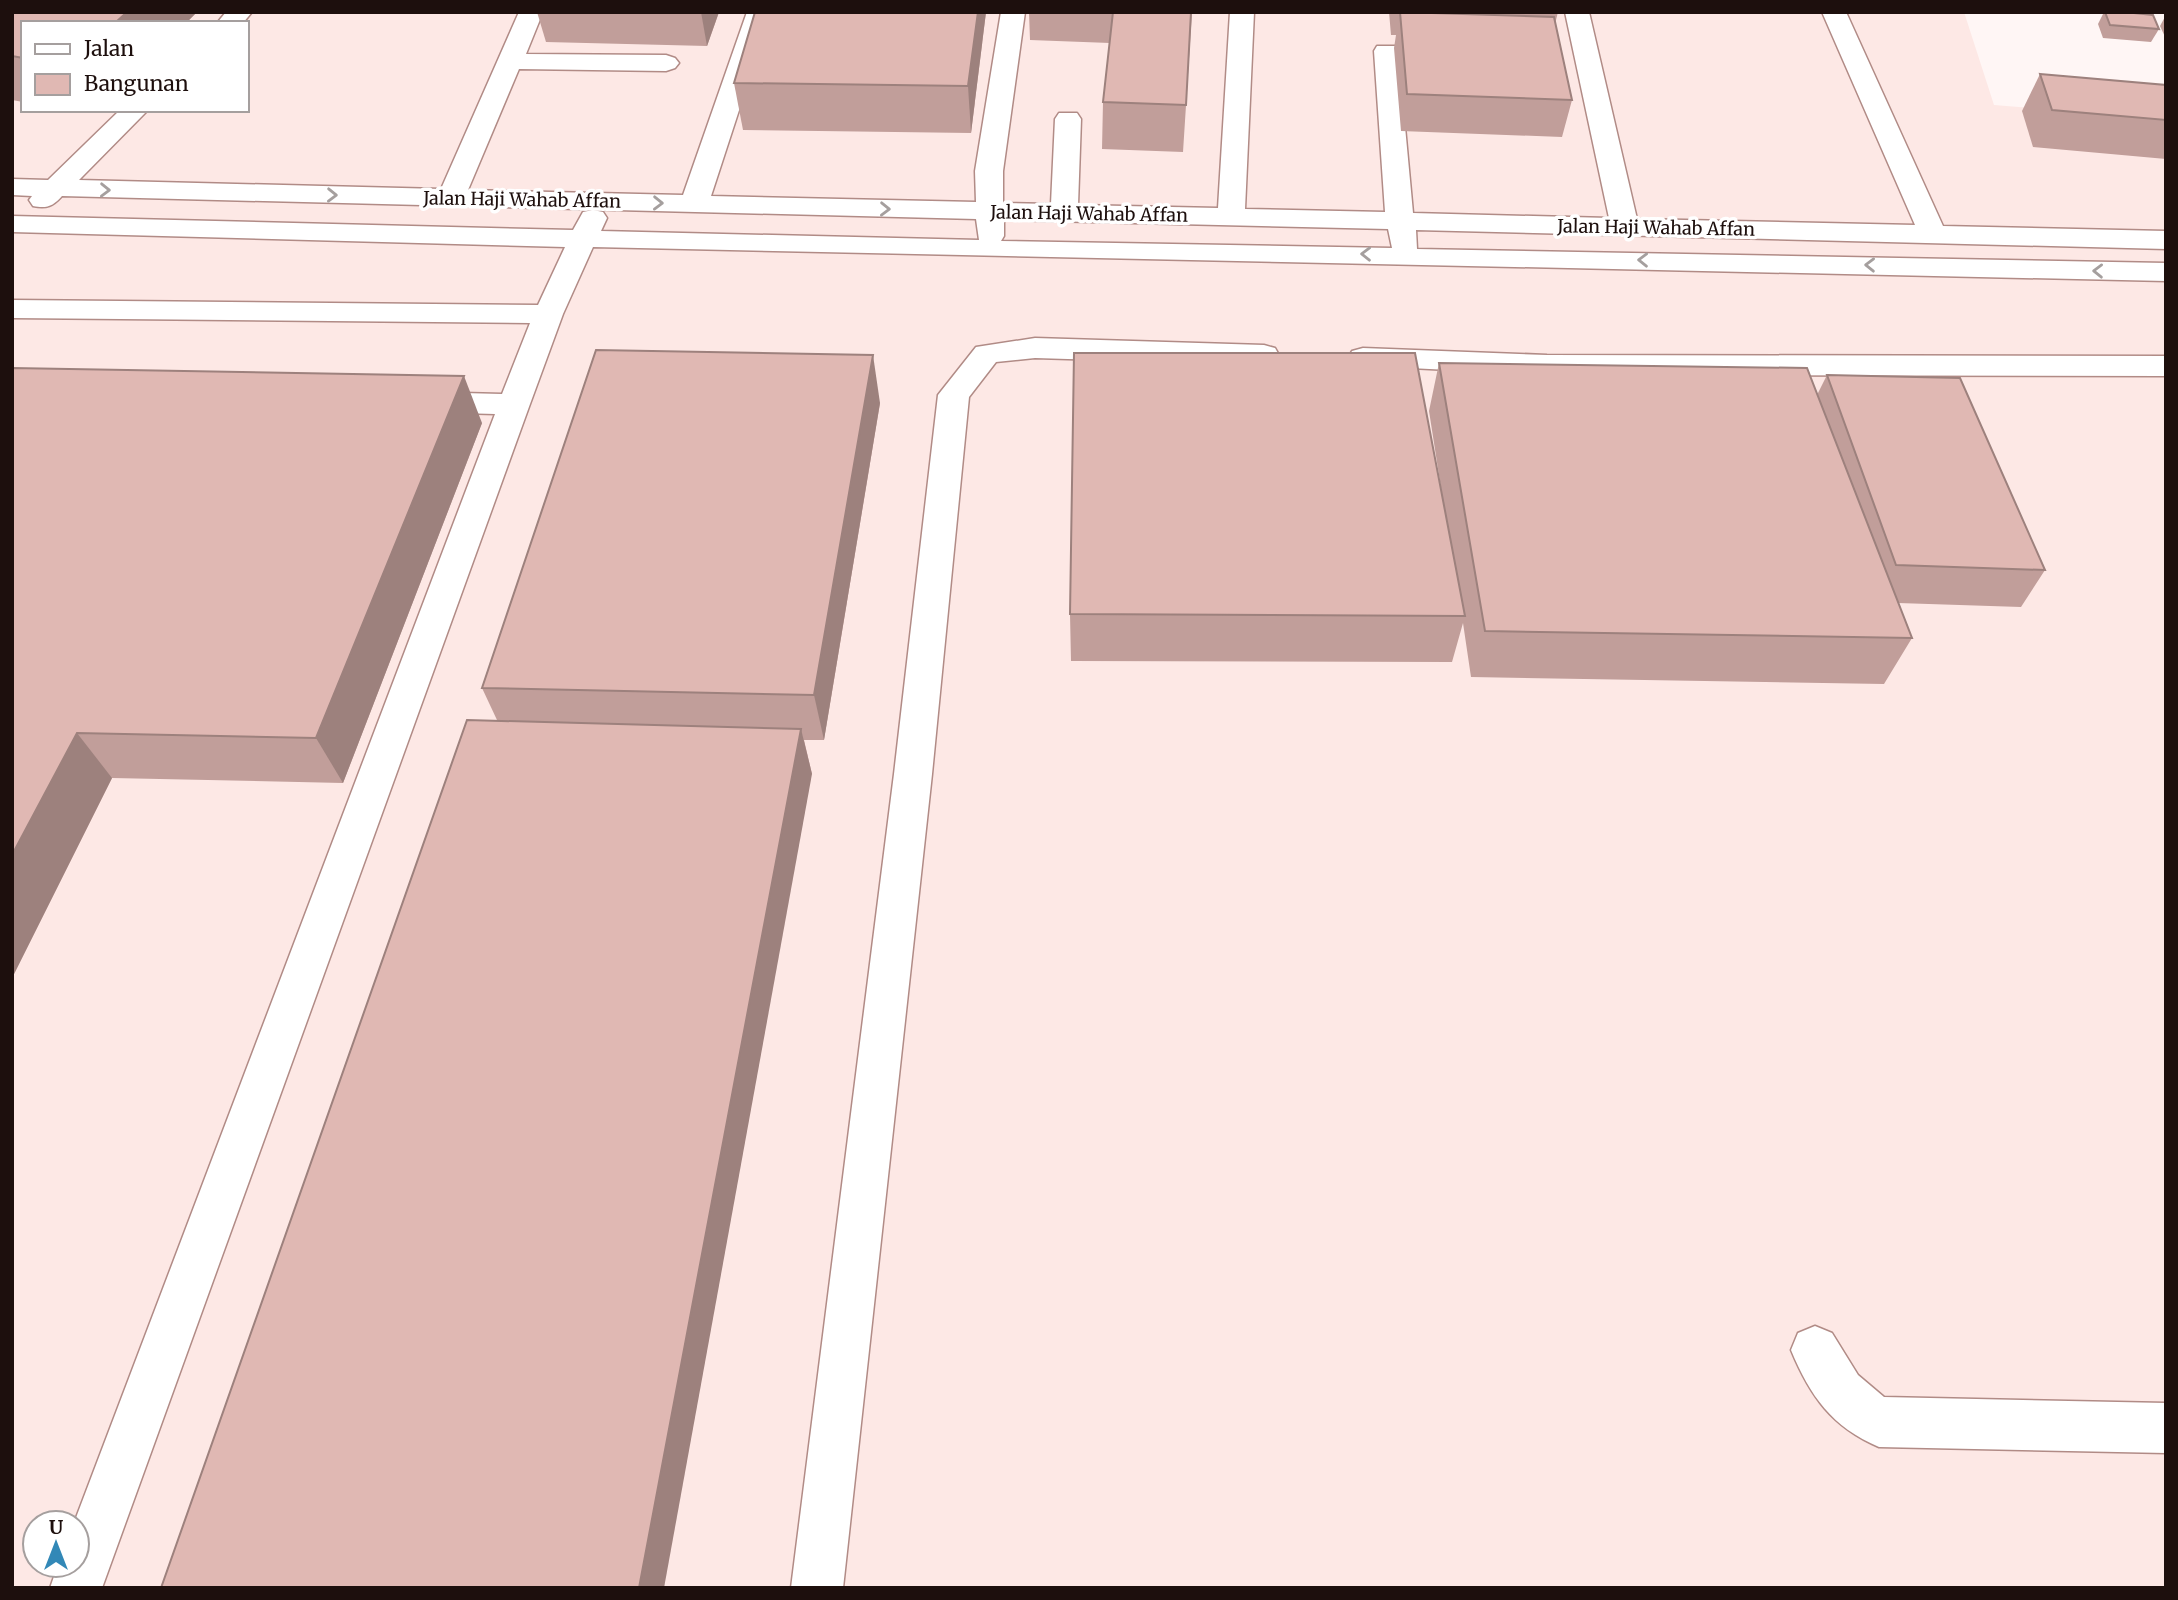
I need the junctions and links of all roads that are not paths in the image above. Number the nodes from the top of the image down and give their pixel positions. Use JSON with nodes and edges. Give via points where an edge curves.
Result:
{"nodes":[{"id":1,"x":531,"y":12,"type":"edge"},
{"id":2,"x":759,"y":12,"type":"edge"},
{"id":3,"x":1013,"y":12,"type":"edge"},
{"id":4,"x":1242,"y":12,"type":"edge"},
{"id":5,"x":1577,"y":12,"type":"edge"},
{"id":6,"x":1834,"y":12,"type":"edge"},
{"id":7,"x":1386,"y":51,"type":"dead end"},
{"id":8,"x":511,"y":61,"type":"junction"},
{"id":9,"x":666,"y":63,"type":"dead end"},
{"id":10,"x":133,"y":112,"type":"edge"},
{"id":11,"x":1068,"y":119,"type":"dead end"},
{"id":12,"x":12,"y":187,"type":"edge"},
{"id":13,"x":54,"y":188,"type":"junction"},
{"id":14,"x":452,"y":198,"type":"junction"},
{"id":15,"x":600,"y":202,"type":"junction"},
{"id":16,"x":694,"y":204,"type":"junction"},
{"id":17,"x":988,"y":211,"type":"junction"},
{"id":18,"x":1064,"y":213,"type":"junction"},
{"id":19,"x":1231,"y":217,"type":"junction"},
{"id":20,"x":1402,"y":221,"type":"junction"},
{"id":21,"x":16,"y":224,"type":"edge"},
{"id":22,"x":1625,"y":227,"type":"junction"},
{"id":23,"x":1933,"y":235,"type":"junction"},
{"id":24,"x":585,"y":238,"type":"junction"},
{"id":25,"x":2166,"y":240,"type":"edge"},
{"id":26,"x":991,"y":249,"type":"junction"},
{"id":27,"x":1406,"y":255,"type":"junction"},
{"id":28,"x":2166,"y":272,"type":"edge"},
{"id":29,"x":12,"y":309,"type":"edge"},
{"id":30,"x":548,"y":314,"type":"junction"},
{"id":31,"x":2166,"y":366,"type":"edge"},
{"id":32,"x":389,"y":402,"type":"edge"},
{"id":33,"x":514,"y":404,"type":"junction"},
{"id":34,"x":1815,"y":1350,"type":"dead end"},
{"id":35,"x":2166,"y":1428,"type":"edge"},
{"id":36,"x":76,"y":1588,"type":"edge"},
{"id":37,"x":817,"y":1588,"type":"edge"}],
"edges":[{"from":1,"to":8,"type":"street"},
{"from":2,"to":16,"type":"street"},
{"from":3,"to":17,"type":"street","via":[[989,171]]},
{"from":4,"to":19,"type":"street"},
{"from":5,"to":22,"type":"street"},
{"from":6,"to":23,"type":"street"},
{"from":7,"to":20,"type":"street","via":[[1395,187]]},
{"from":8,"to":9,"type":"street"},
{"from":8,"to":14,"type":"street"},
{"from":10,"to":13,"type":"street"},
{"from":11,"to":18,"type":"street"},
{"from":12,"to":13,"type":"street","name":"Jalan Haji Wahab Affan"},
{"from":13,"to":14,"type":"street","name":"Jalan Haji Wahab Affan","one_way":true},
{"from":13,"to":21,"type":"street"},
{"from":14,"to":15,"type":"street","name":"Jalan Haji Wahab Affan"},
{"from":15,"to":16,"type":"street","name":"Jalan Haji Wahab Affan","one_way":true},
{"from":15,"to":24,"type":"street"},
{"from":16,"to":17,"type":"street","name":"Jalan Haji Wahab Affan","one_way":true},
{"from":17,"to":18,"type":"street","name":"Jalan Haji Wahab Affan"},
{"from":17,"to":26,"type":"street"},
{"from":18,"to":19,"type":"street","name":"Jalan Haji Wahab Affan"},
{"from":19,"to":20,"type":"street","name":"Jalan Haji Wahab Affan"},
{"from":20,"to":22,"type":"street","name":"Jalan Haji Wahab Affan"},
{"from":20,"to":27,"type":"street"},
{"from":21,"to":24,"type":"street","name":"Jalan Haji Wahab Affan"},
{"from":22,"to":23,"type":"street","name":"Jalan Haji Wahab Affan"},
{"from":23,"to":25,"type":"street","name":"Jalan Haji Wahab Affan"},
{"from":24,"to":26,"type":"street","name":"Jalan Haji Wahab Affan"},
{"from":24,"to":30,"type":"street"},
{"from":27,"to":26,"type":"street","name":"Jalan Haji Wahab Affan","one_way":true},
{"from":28,"to":27,"type":"street","name":"Jalan Haji Wahab Affan","one_way":true},
{"from":29,"to":30,"type":"street"},
{"from":30,"to":33,"type":"street"},
{"from":31,"to":37,"type":"street","via":[[1547,365],[1035,348],[987,354],[954,395]]},
{"from":32,"to":33,"type":"street"},
{"from":33,"to":36,"type":"street"},
{"from":34,"to":35,"type":"street","via":[[1841,1395],[1855,1410],[1879,1422]]}]}
